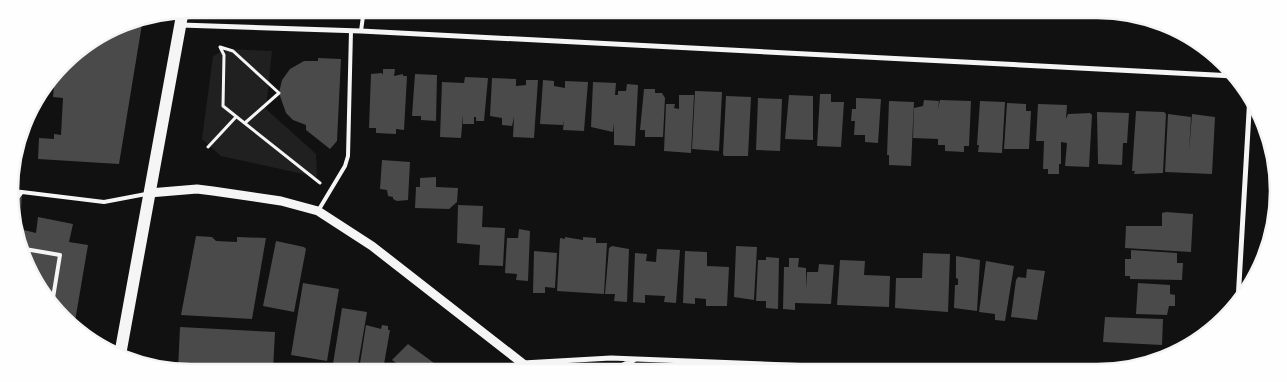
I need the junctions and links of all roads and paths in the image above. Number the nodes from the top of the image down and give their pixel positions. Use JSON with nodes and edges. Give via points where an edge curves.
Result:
{"nodes":[{"id":1,"x":181,"y":18,"type":"edge"},
{"id":2,"x":363,"y":18,"type":"edge"},
{"id":3,"x":180,"y":25,"type":"junction"},
{"id":4,"x":351,"y":31,"type":"junction"},
{"id":5,"x":361,"y":31,"type":"junction"},
{"id":6,"x":1226,"y":76,"type":"edge"},
{"id":7,"x":1249,"y":111,"type":"edge"},
{"id":8,"x":236,"y":118,"type":"junction"},
{"id":9,"x":246,"y":122,"type":"junction"},
{"id":10,"x":208,"y":147,"type":"dead end"},
{"id":11,"x":321,"y":184,"type":"dead end"},
{"id":12,"x":18,"y":192,"type":"edge"},
{"id":13,"x":22,"y":192,"type":"junction"},
{"id":14,"x":149,"y":193,"type":"junction"},
{"id":15,"x":18,"y":197,"type":"edge"},
{"id":16,"x":318,"y":211,"type":"junction"},
{"id":17,"x":28,"y":250,"type":"edge"},
{"id":18,"x":1239,"y":290,"type":"edge"},
{"id":19,"x":53,"y":295,"type":"edge"},
{"id":20,"x":121,"y":350,"type":"edge"},
{"id":21,"x":635,"y":359,"type":"junction"},
{"id":22,"x":521,"y":363,"type":"joint"},
{"id":23,"x":625,"y":364,"type":"edge"},
{"id":24,"x":795,"y":364,"type":"edge"}],
"edges":[{"from":1,"to":3,"type":"main road"},
{"from":2,"to":5,"type":"lane"},
{"from":3,"to":4,"type":"street"},
{"from":3,"to":14,"type":"main road"},
{"from":4,"to":5,"type":"street"},
{"from":4,"to":16,"type":"lane","via":[[348,156]]},
{"from":5,"to":6,"type":"street"},
{"from":7,"to":18,"type":"street"},
{"from":8,"to":9,"type":"path"},
{"from":8,"to":9,"type":"path","via":[[223,106],[224,55],[220,47],[233,51],[279,93]]},
{"from":8,"to":10,"type":"path"},
{"from":9,"to":11,"type":"path"},
{"from":12,"to":13,"type":"lane"},
{"from":13,"to":14,"type":"lane","via":[[104,202]]},
{"from":13,"to":15,"type":"lane"},
{"from":14,"to":16,"type":"street","via":[[197,189],[281,201]]},
{"from":14,"to":20,"type":"main road"},
{"from":16,"to":22,"type":"street","via":[[372,246]]},
{"from":17,"to":19,"type":"lane","via":[[60,255]]},
{"from":21,"to":22,"type":"street","via":[[580,358]]},
{"from":21,"to":23,"type":"street"},
{"from":21,"to":24,"type":"street"}]}
